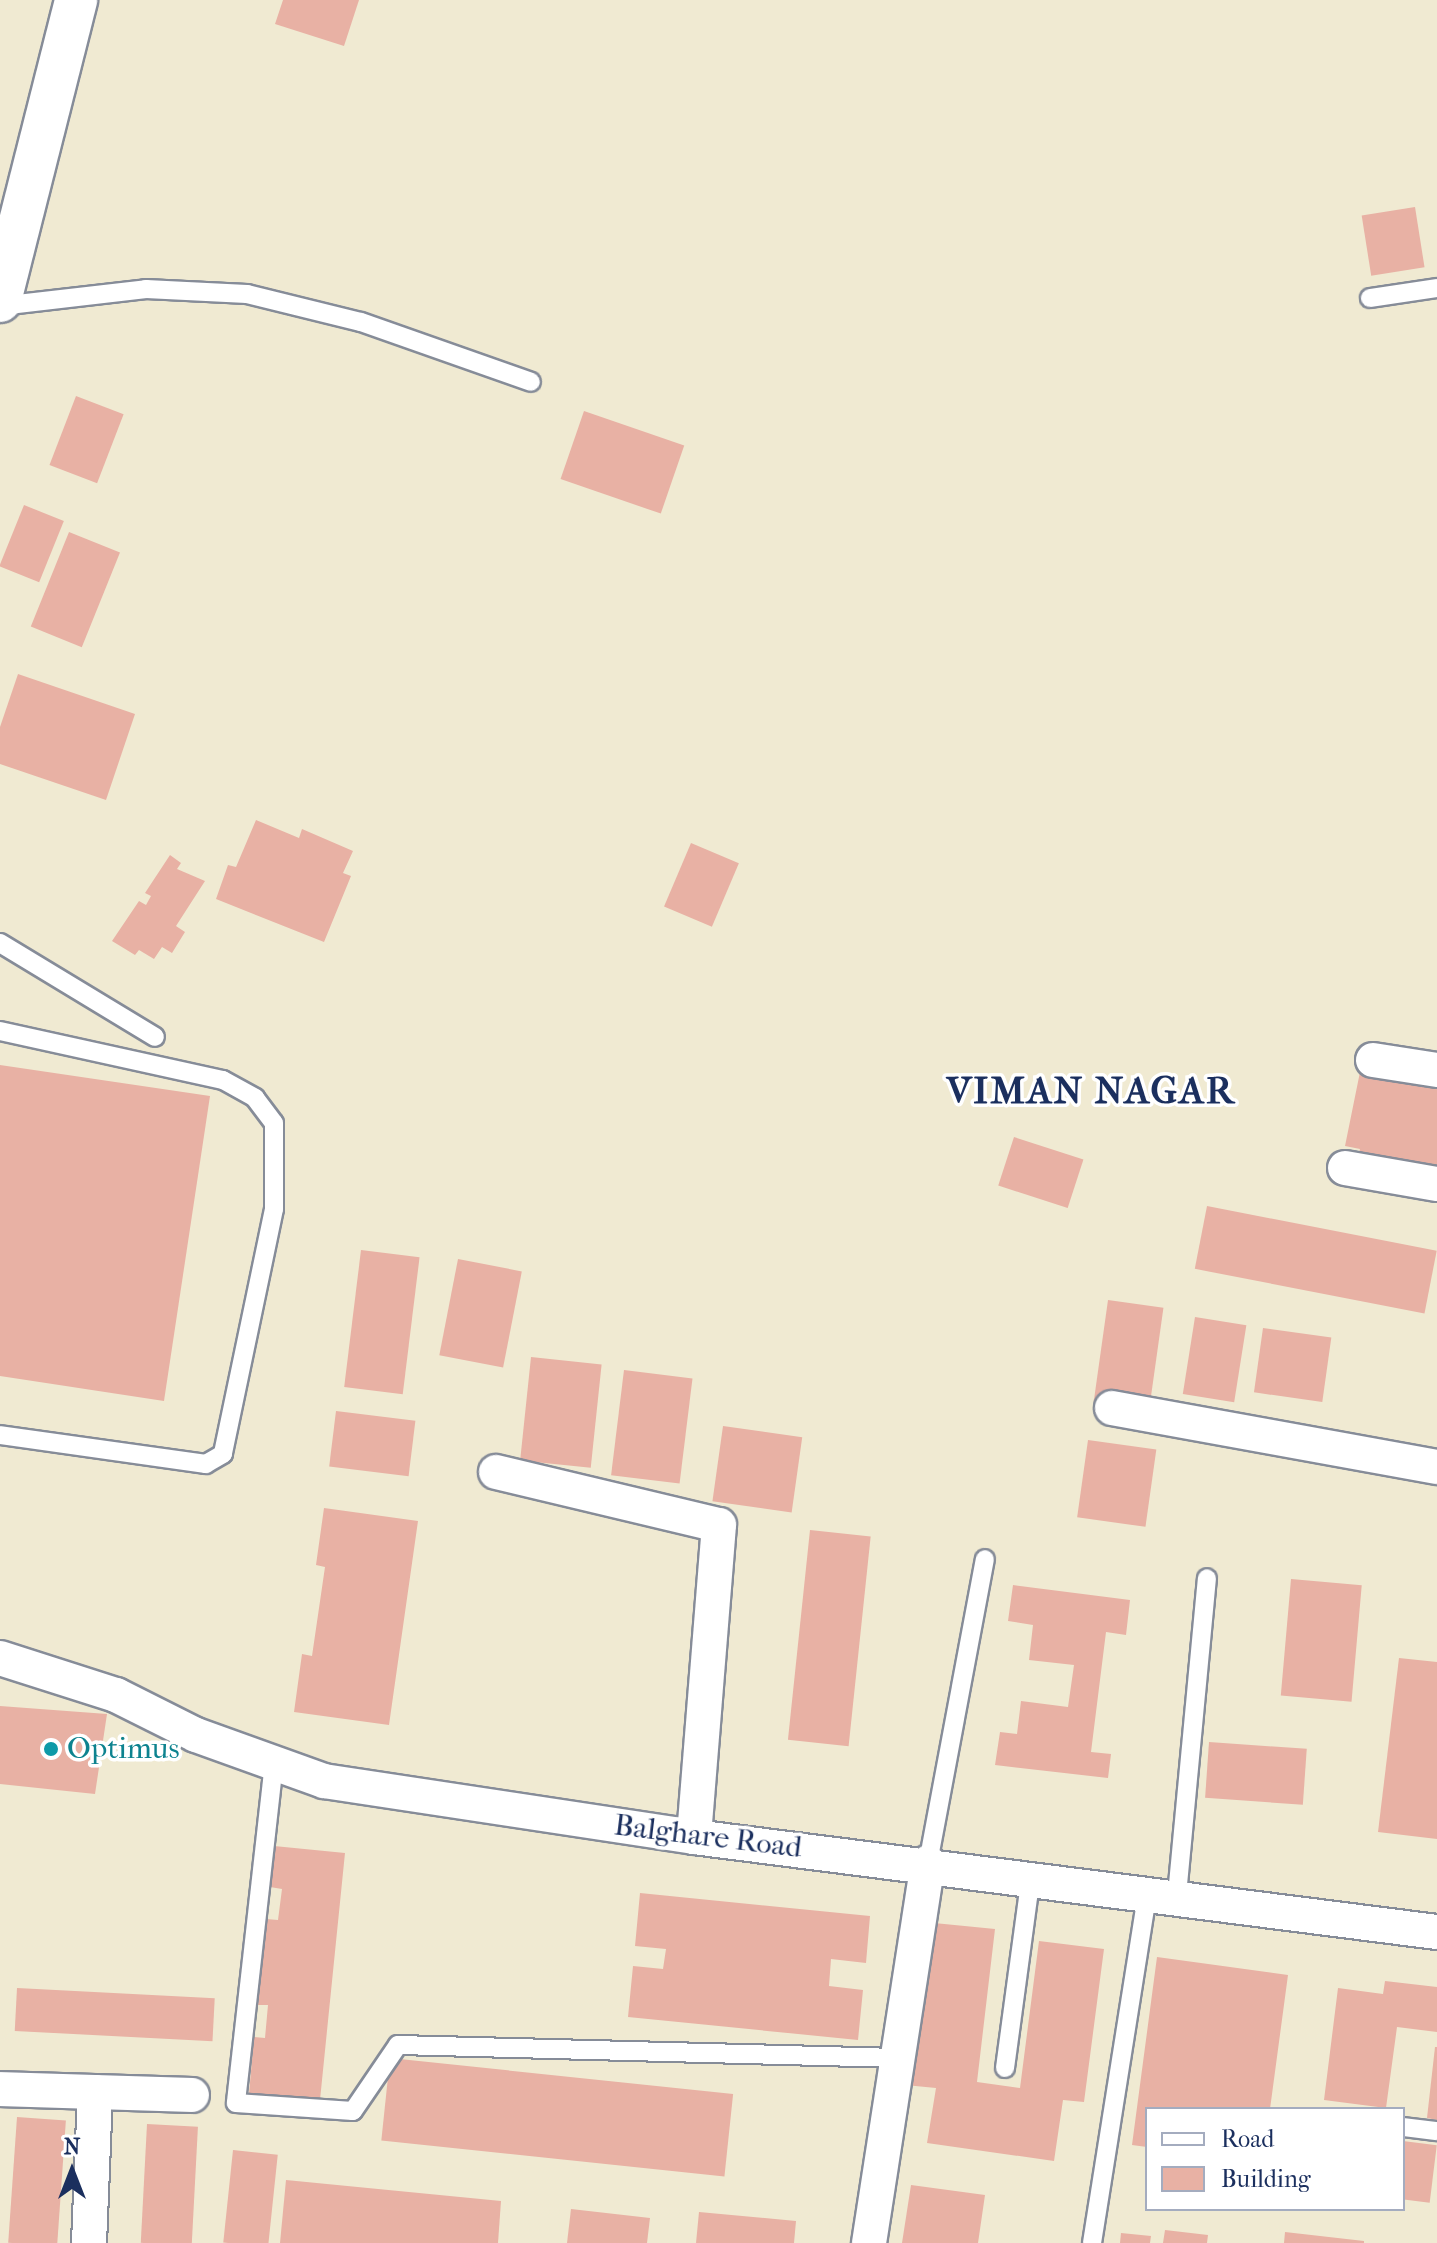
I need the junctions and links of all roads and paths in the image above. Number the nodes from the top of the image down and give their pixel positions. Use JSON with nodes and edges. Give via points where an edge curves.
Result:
{"nodes":[{"id":1,"x":76,"y":0,"type":"edge"},
{"id":2,"x":1437,"y":288,"type":"edge"},
{"id":3,"x":1370,"y":298,"type":"dead end"},
{"id":4,"x":0,"y":303,"type":"edge"},
{"id":5,"x":531,"y":382,"type":"dead end"},
{"id":6,"x":0,"y":943,"type":"edge"},
{"id":7,"x":0,"y":1031,"type":"edge"},
{"id":8,"x":155,"y":1037,"type":"dead end"},
{"id":9,"x":1373,"y":1060,"type":"dead end"},
{"id":10,"x":1437,"y":1070,"type":"edge"},
{"id":11,"x":1345,"y":1168,"type":"dead end"},
{"id":12,"x":1437,"y":1184,"type":"edge"},
{"id":13,"x":1112,"y":1408,"type":"dead end"},
{"id":14,"x":0,"y":1435,"type":"edge"},
{"id":15,"x":1437,"y":1467,"type":"edge"},
{"id":16,"x":496,"y":1472,"type":"dead end"},
{"id":17,"x":985,"y":1559,"type":"dead end"},
{"id":18,"x":1207,"y":1578,"type":"dead end"},
{"id":19,"x":0,"y":1658,"type":"edge"},
{"id":20,"x":274,"y":1763,"type":"junction"},
{"id":21,"x":694,"y":1837,"type":"junction"},
{"id":22,"x":928,"y":1863,"type":"junction"},
{"id":23,"x":1031,"y":1876,"type":"junction"},
{"id":24,"x":1162,"y":1893,"type":"junction"},
{"id":25,"x":1437,"y":1932,"type":"edge"},
{"id":26,"x":898,"y":2058,"type":"junction"},
{"id":27,"x":1005,"y":2068,"type":"dead end"},
{"id":28,"x":0,"y":2089,"type":"edge"},
{"id":29,"x":95,"y":2092,"type":"junction"},
{"id":30,"x":192,"y":2095,"type":"dead end"},
{"id":31,"x":1405,"y":2127,"type":"edge"},
{"id":32,"x":1437,"y":2131,"type":"edge"},
{"id":33,"x":89,"y":2243,"type":"edge"},
{"id":34,"x":869,"y":2243,"type":"edge"},
{"id":35,"x":1092,"y":2243,"type":"edge"}],
"edges":[{"from":1,"to":4,"type":"street"},
{"from":2,"to":3,"type":"lane"},
{"from":4,"to":5,"type":"lane","via":[[146,289],[247,294],[361,322]]},
{"from":6,"to":8,"type":"lane"},
{"from":7,"to":14,"type":"lane","via":[[223,1080],[255,1098],[274,1123],[274,1209],[223,1454],[206,1464]]},
{"from":9,"to":10,"type":"street"},
{"from":11,"to":12,"type":"street"},
{"from":13,"to":15,"type":"street"},
{"from":16,"to":21,"type":"street","via":[[719,1525]]},
{"from":17,"to":22,"type":"lane"},
{"from":18,"to":24,"type":"lane"},
{"from":19,"to":20,"type":"street","name":"Balghare Road","via":[[116,1695],[196,1735]]},
{"from":20,"to":21,"type":"street","name":"Balghare Road","via":[[324,1781]]},
{"from":20,"to":26,"type":"lane","via":[[236,2103],[353,2111],[398,2045]]},
{"from":21,"to":22,"type":"street","name":"Balghare Road"},
{"from":22,"to":23,"type":"street","name":"Balghare Road"},
{"from":22,"to":26,"type":"street"},
{"from":23,"to":24,"type":"street","name":"Balghare Road"},
{"from":23,"to":27,"type":"lane"},
{"from":24,"to":25,"type":"street","name":"Balghare Road"},
{"from":24,"to":35,"type":"lane"},
{"from":26,"to":34,"type":"street"},
{"from":28,"to":29,"type":"street"},
{"from":29,"to":30,"type":"street"},
{"from":29,"to":33,"type":"street"},
{"from":31,"to":32,"type":"lane"}]}
